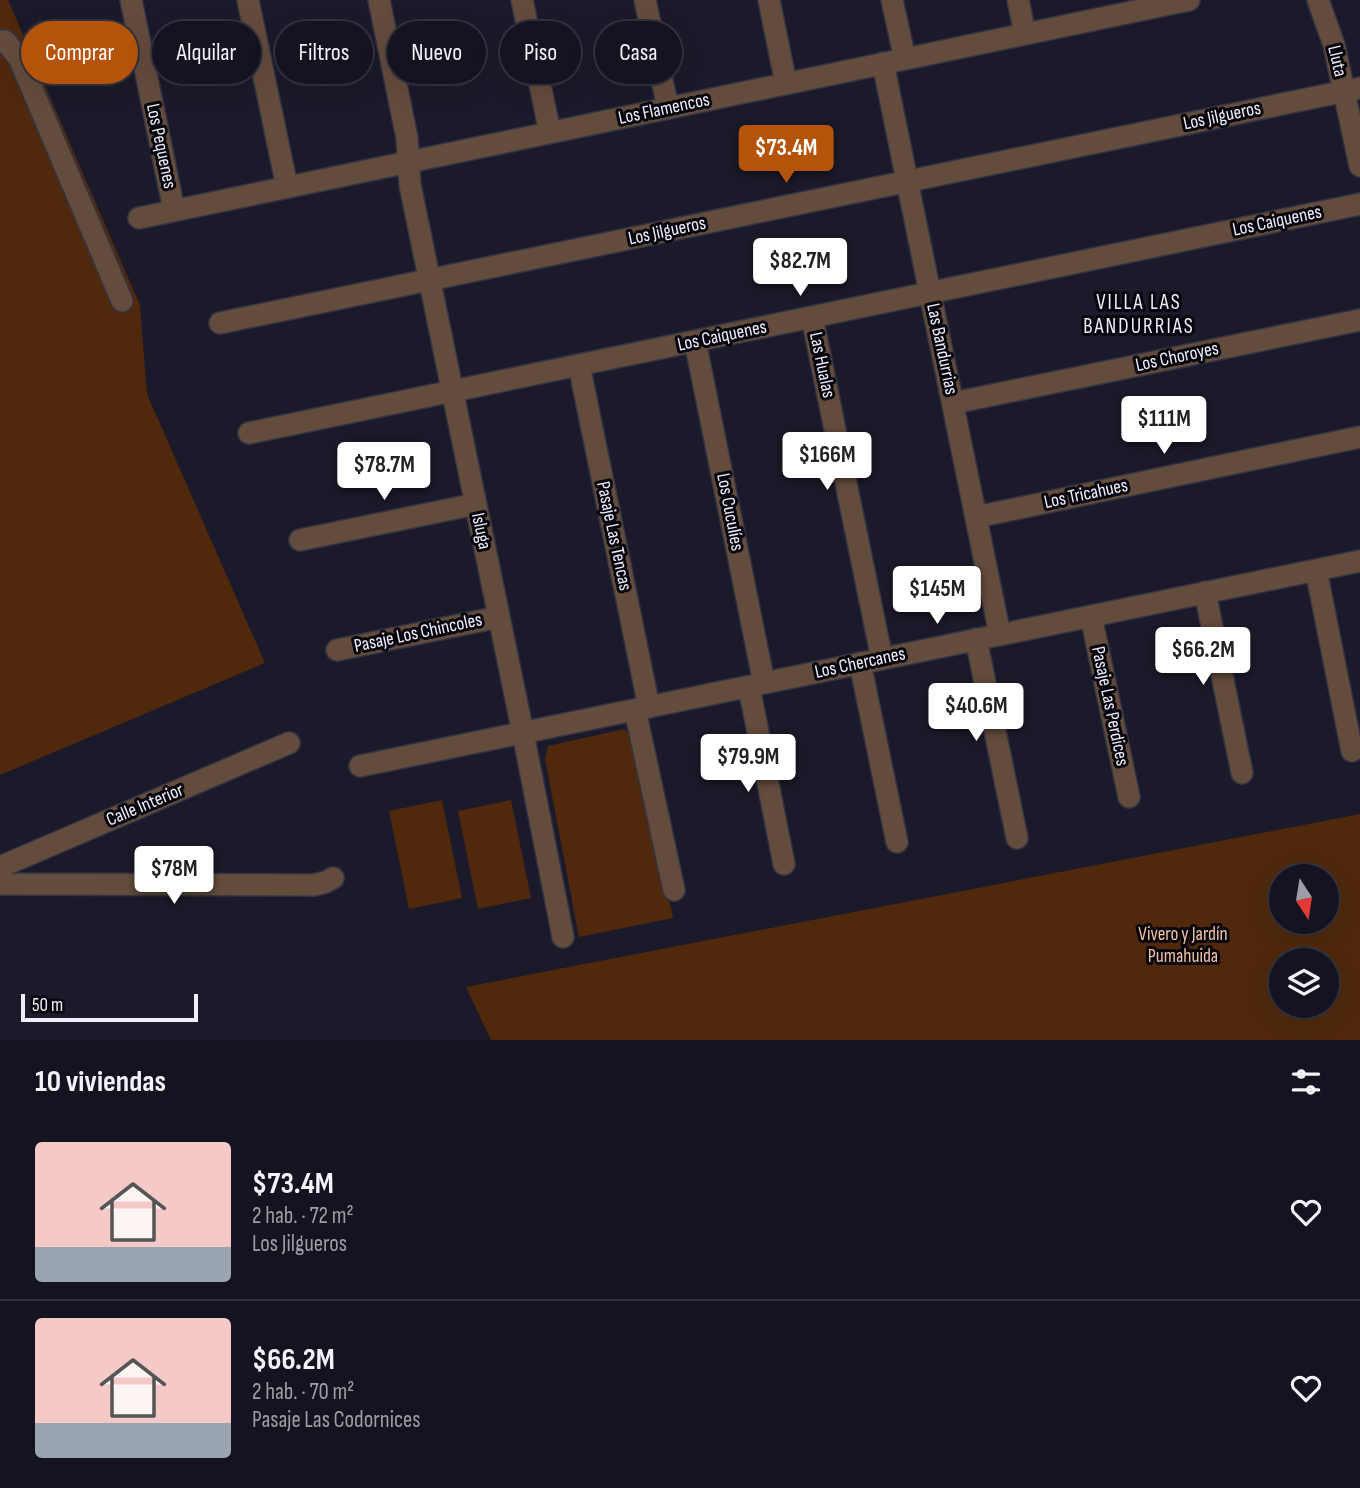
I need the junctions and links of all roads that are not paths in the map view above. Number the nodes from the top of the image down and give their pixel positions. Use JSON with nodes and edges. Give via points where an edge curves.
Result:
{"nodes":[{"id":1,"x":131,"y":0,"type":"edge"},
{"id":2,"x":248,"y":0,"type":"edge"},
{"id":3,"x":379,"y":0,"type":"edge"},
{"id":4,"x":522,"y":0,"type":"edge"},
{"id":5,"x":645,"y":0,"type":"edge"},
{"id":6,"x":769,"y":0,"type":"edge"},
{"id":7,"x":892,"y":0,"type":"edge"},
{"id":8,"x":1018,"y":0,"type":"edge"},
{"id":9,"x":1189,"y":0,"type":"edge"},
{"id":10,"x":1318,"y":0,"type":"edge"},
{"id":11,"x":1142,"y":5,"type":"edge"},
{"id":12,"x":1025,"y":34,"type":"junction"},
{"id":13,"x":0,"y":41,"type":"edge"},
{"id":14,"x":905,"y":59,"type":"junction"},
{"id":15,"x":883,"y":63,"type":"junction"},
{"id":16,"x":786,"y":83,"type":"junction"},
{"id":17,"x":1352,"y":90,"type":"edge"},
{"id":18,"x":668,"y":108,"type":"junction"},
{"id":19,"x":550,"y":132,"type":"junction"},
{"id":20,"x":408,"y":162,"type":"junction"},
{"id":21,"x":1360,"y":166,"type":"edge"},
{"id":22,"x":907,"y":181,"type":"junction"},
{"id":23,"x":287,"y":187,"type":"junction"},
{"id":24,"x":1360,"y":204,"type":"edge"},
{"id":25,"x":174,"y":210,"type":"junction"},
{"id":26,"x":139,"y":218,"type":"dead end"},
{"id":27,"x":429,"y":280,"type":"junction"},
{"id":28,"x":930,"y":293,"type":"junction"},
{"id":29,"x":122,"y":301,"type":"dead end"},
{"id":30,"x":812,"y":317,"type":"junction"},
{"id":31,"x":1360,"y":320,"type":"edge"},
{"id":32,"x":220,"y":323,"type":"dead end"},
{"id":33,"x":695,"y":341,"type":"junction"},
{"id":34,"x":579,"y":365,"type":"junction"},
{"id":35,"x":453,"y":391,"type":"junction"},
{"id":36,"x":953,"y":403,"type":"junction"},
{"id":37,"x":249,"y":433,"type":"dead end"},
{"id":38,"x":1360,"y":437,"type":"edge"},
{"id":39,"x":476,"y":504,"type":"junction"},
{"id":40,"x":976,"y":517,"type":"junction"},
{"id":41,"x":300,"y":540,"type":"dead end"},
{"id":42,"x":1360,"y":561,"type":"edge"},
{"id":43,"x":1315,"y":570,"type":"junction"},
{"id":44,"x":1205,"y":592,"type":"junction"},
{"id":45,"x":1091,"y":616,"type":"junction"},
{"id":46,"x":499,"y":617,"type":"junction"},
{"id":47,"x":1000,"y":635,"type":"junction"},
{"id":48,"x":976,"y":639,"type":"junction"},
{"id":49,"x":337,"y":650,"type":"dead end"},
{"id":50,"x":882,"y":659,"type":"junction"},
{"id":51,"x":860,"y":663,"type":"junction"},
{"id":52,"x":756,"y":685,"type":"junction"},
{"id":53,"x":642,"y":708,"type":"junction"},
{"id":54,"x":523,"y":733,"type":"junction"},
{"id":55,"x":289,"y":743,"type":"dead end"},
{"id":56,"x":1352,"y":751,"type":"dead end"},
{"id":57,"x":360,"y":766,"type":"dead end"},
{"id":58,"x":1242,"y":773,"type":"dead end"},
{"id":59,"x":1129,"y":797,"type":"dead end"},
{"id":60,"x":1017,"y":838,"type":"dead end"},
{"id":61,"x":897,"y":842,"type":"dead end"},
{"id":62,"x":784,"y":864,"type":"dead end"},
{"id":63,"x":0,"y":867,"type":"edge"},
{"id":64,"x":333,"y":878,"type":"dead end"},
{"id":65,"x":0,"y":884,"type":"edge"},
{"id":66,"x":674,"y":890,"type":"dead end"},
{"id":67,"x":564,"y":937,"type":"dead end"}],
"edges":[{"from":1,"to":25,"type":"street","name":"Los Pequenes"},
{"from":2,"to":23,"type":"street"},
{"from":3,"to":20,"type":"street","name":"Isluga"},
{"from":4,"to":19,"type":"street"},
{"from":5,"to":18,"type":"street"},
{"from":6,"to":16,"type":"street"},
{"from":7,"to":14,"type":"street"},
{"from":8,"to":12,"type":"street"},
{"from":9,"to":11,"type":"street","name":"Los Flamencos"},
{"from":10,"to":17,"type":"street","name":"Lluta"},
{"from":11,"to":12,"type":"street","name":"Los Flamencos"},
{"from":12,"to":14,"type":"street","name":"Los Flamencos"},
{"from":13,"to":29,"type":"street","via":[[19,58]]},
{"from":14,"to":15,"type":"street","name":"Los Flamencos"},
{"from":15,"to":16,"type":"street","name":"Los Flamencos"},
{"from":15,"to":22,"type":"street","name":"Las Bandurrias"},
{"from":16,"to":18,"type":"street","name":"Los Flamencos"},
{"from":17,"to":21,"type":"street","name":"Lluta"},
{"from":17,"to":22,"type":"street","name":"Los Jilgueros"},
{"from":18,"to":19,"type":"street","name":"Los Flamencos"},
{"from":19,"to":20,"type":"street","name":"Los Flamencos"},
{"from":20,"to":23,"type":"street","name":"Los Flamencos"},
{"from":20,"to":27,"type":"street","name":"Isluga"},
{"from":22,"to":27,"type":"street","name":"Los Jilgueros"},
{"from":22,"to":28,"type":"street","name":"Las Bandurrias"},
{"from":23,"to":25,"type":"street","name":"Los Flamencos"},
{"from":24,"to":28,"type":"street","name":"Los Caiquenes"},
{"from":25,"to":26,"type":"street","name":"Los Flamencos"},
{"from":27,"to":32,"type":"street","name":"Los Jilgueros"},
{"from":27,"to":35,"type":"street","name":"Isluga"},
{"from":28,"to":30,"type":"street","name":"Los Caiquenes"},
{"from":28,"to":36,"type":"street","name":"Las Bandurrias"},
{"from":30,"to":33,"type":"street","name":"Los Caiquenes"},
{"from":30,"to":50,"type":"street","name":"Las Hualas"},
{"from":31,"to":36,"type":"street","name":"Los Choroyes"},
{"from":33,"to":34,"type":"street","name":"Los Caiquenes"},
{"from":33,"to":52,"type":"street","name":"Los Cuculíes"},
{"from":34,"to":35,"type":"street","name":"Los Caiquenes"},
{"from":34,"to":53,"type":"street","name":"Pasaje Las Tencas"},
{"from":35,"to":37,"type":"street","name":"Los Caiquenes"},
{"from":35,"to":39,"type":"street","name":"Isluga"},
{"from":36,"to":40,"type":"street","name":"Las Bandurrias"},
{"from":38,"to":40,"type":"street","name":"Los Tricahues"},
{"from":39,"to":41,"type":"street"},
{"from":39,"to":46,"type":"street","name":"Isluga"},
{"from":40,"to":47,"type":"street","name":"Las Bandurrias"},
{"from":42,"to":43,"type":"street","name":"Los Chercanes"},
{"from":43,"to":44,"type":"street","name":"Los Chercanes"},
{"from":43,"to":56,"type":"street"},
{"from":44,"to":45,"type":"street","name":"Los Chercanes"},
{"from":44,"to":58,"type":"street"},
{"from":45,"to":47,"type":"street","name":"Los Chercanes"},
{"from":45,"to":59,"type":"street","name":"Pasaje Las Perdices"},
{"from":46,"to":49,"type":"street","name":"Pasaje Los Chincoles"},
{"from":46,"to":54,"type":"street","name":"Isluga"},
{"from":47,"to":48,"type":"street","name":"Los Chercanes"},
{"from":48,"to":50,"type":"street","name":"Los Chercanes"},
{"from":48,"to":60,"type":"street"},
{"from":50,"to":51,"type":"street","name":"Los Chercanes"},
{"from":51,"to":52,"type":"street","name":"Los Chercanes"},
{"from":51,"to":61,"type":"street"},
{"from":52,"to":53,"type":"street","name":"Los Chercanes"},
{"from":52,"to":62,"type":"street","name":"Los Cuculíes"},
{"from":53,"to":54,"type":"street","name":"Los Chercanes"},
{"from":53,"to":66,"type":"street","name":"Pasaje Las Tencas"},
{"from":54,"to":57,"type":"street","name":"Los Chercanes"},
{"from":54,"to":67,"type":"street","name":"Isluga"},
{"from":55,"to":63,"type":"street","name":"Calle Interior"},
{"from":64,"to":65,"type":"street","via":[[314,885]]}]}
